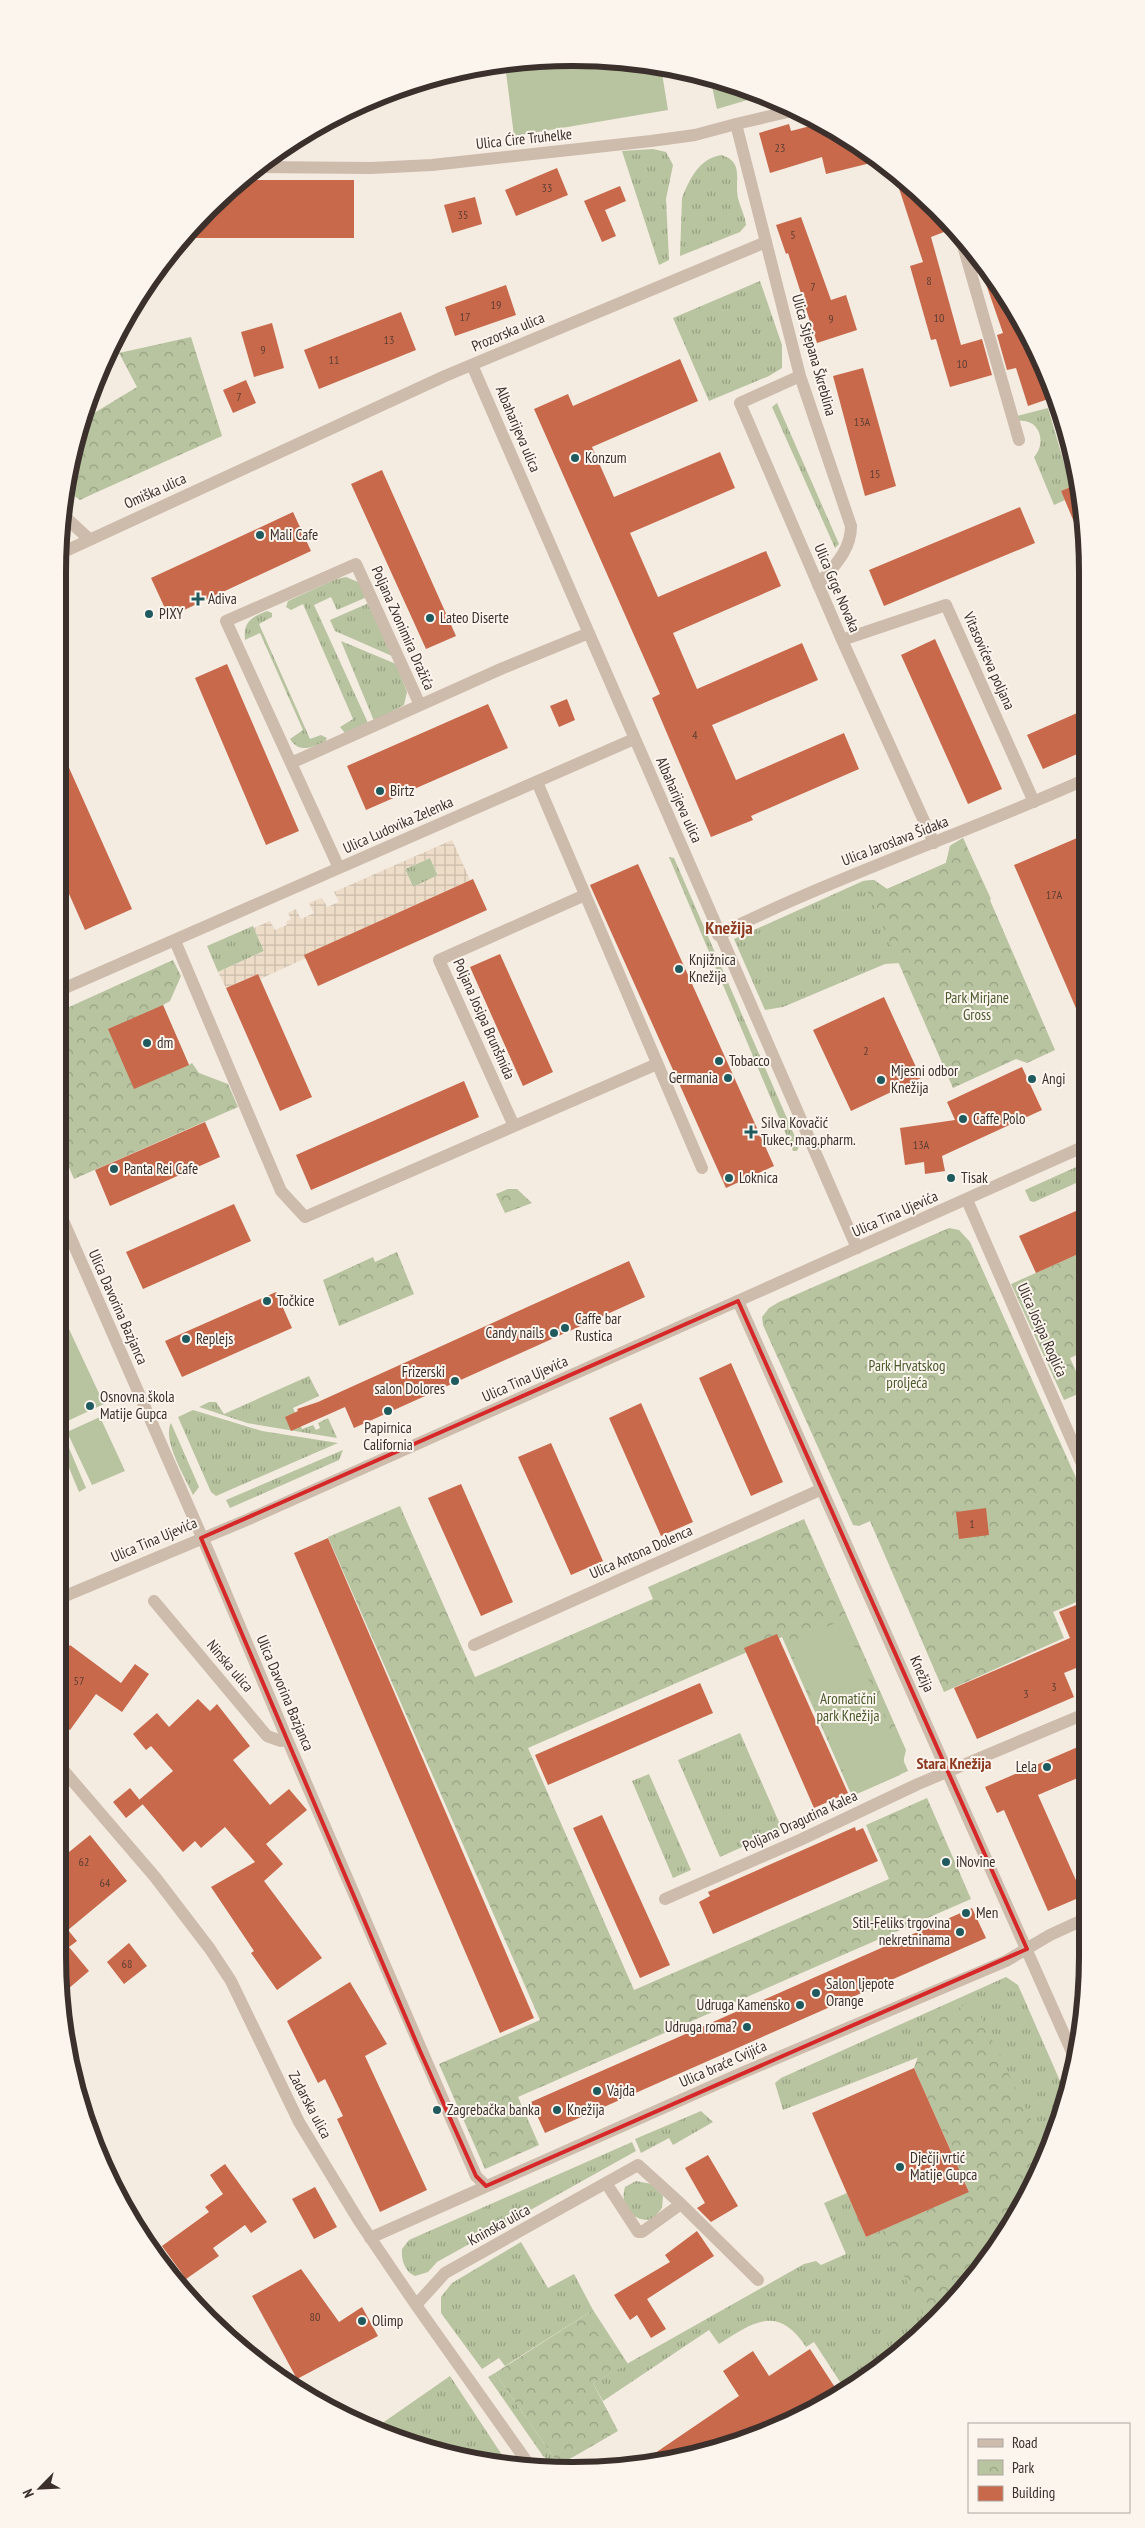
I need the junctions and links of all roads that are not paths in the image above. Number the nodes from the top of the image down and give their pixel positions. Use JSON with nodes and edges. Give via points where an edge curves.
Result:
{"nodes":[{"id":1,"x":784,"y":113,"type":"edge"},
{"id":2,"x":736,"y":124,"type":"junction"},
{"id":3,"x":270,"y":167,"type":"edge"},
{"id":4,"x":766,"y":242,"type":"junction"},
{"id":5,"x":965,"y":254,"type":"edge"},
{"id":6,"x":472,"y":365,"type":"junction"},
{"id":7,"x":800,"y":376,"type":"junction"},
{"id":8,"x":1019,"y":440,"type":"dead end"},
{"id":9,"x":266,"y":459,"type":"joint"},
{"id":10,"x":69,"y":521,"type":"edge"},
{"id":11,"x":90,"y":540,"type":"junction"},
{"id":12,"x":67,"y":551,"type":"edge"},
{"id":13,"x":818,"y":585,"type":"junction"},
{"id":14,"x":589,"y":633,"type":"junction"},
{"id":15,"x":842,"y":640,"type":"junction"},
{"id":16,"x":420,"y":705,"type":"junction"},
{"id":17,"x":634,"y":739,"type":"junction"},
{"id":18,"x":290,"y":763,"type":"junction"},
{"id":19,"x":537,"y":782,"type":"junction"},
{"id":20,"x":1079,"y":782,"type":"edge"},
{"id":21,"x":1034,"y":802,"type":"junction"},
{"id":22,"x":934,"y":843,"type":"junction"},
{"id":23,"x":339,"y":868,"type":"junction"},
{"id":24,"x":585,"y":894,"type":"junction"},
{"id":25,"x":718,"y":935,"type":"junction"},
{"id":26,"x":175,"y":940,"type":"junction"},
{"id":27,"x":66,"y":988,"type":"edge"},
{"id":28,"x":657,"y":1064,"type":"junction"},
{"id":29,"x":514,"y":1126,"type":"junction"},
{"id":30,"x":1079,"y":1149,"type":"edge"},
{"id":31,"x":702,"y":1168,"type":"dead end"},
{"id":32,"x":967,"y":1200,"type":"junction"},
{"id":33,"x":66,"y":1227,"type":"edge"},
{"id":34,"x":857,"y":1248,"type":"junction"},
{"id":35,"x":738,"y":1301,"type":"junction"},
{"id":36,"x":1079,"y":1457,"type":"edge"},
{"id":37,"x":822,"y":1489,"type":"junction"},
{"id":38,"x":201,"y":1538,"type":"junction"},
{"id":39,"x":66,"y":1595,"type":"edge"},
{"id":40,"x":154,"y":1601,"type":"dead end"},
{"id":41,"x":474,"y":1645,"type":"dead end"},
{"id":42,"x":1079,"y":1716,"type":"edge"},
{"id":43,"x":287,"y":1739,"type":"junction"},
{"id":44,"x":66,"y":1773,"type":"edge"},
{"id":45,"x":948,"y":1773,"type":"junction"},
{"id":46,"x":665,"y":1899,"type":"dead end"},
{"id":47,"x":1079,"y":1922,"type":"edge"},
{"id":48,"x":1027,"y":1949,"type":"junction"},
{"id":49,"x":1070,"y":2047,"type":"edge"},
{"id":50,"x":606,"y":2183,"type":"junction"},
{"id":51,"x":486,"y":2186,"type":"junction"},
{"id":52,"x":682,"y":2204,"type":"junction"},
{"id":53,"x":370,"y":2238,"type":"junction"},
{"id":54,"x":758,"y":2280,"type":"dead end"},
{"id":55,"x":416,"y":2305,"type":"junction"},
{"id":56,"x":525,"y":2459,"type":"edge"}],
"edges":[{"from":1,"to":2,"type":"street","name":"Ulica Ćire Truhelke"},
{"from":2,"to":3,"type":"street","name":"Ulica Ćire Truhelke","via":[[694,135],[651,141],[432,165]]},
{"from":2,"to":4,"type":"street","name":"Ulica Stjepana Škreblina"},
{"from":4,"to":6,"type":"street","name":"Prozorska ulica"},
{"from":4,"to":7,"type":"street","name":"Ulica Stjepana Škreblina"},
{"from":5,"to":8,"type":"street"},
{"from":6,"to":9,"type":"street","name":"Prozorska ulica"},
{"from":6,"to":14,"type":"street","name":"Albaharijeva ulica"},
{"from":7,"to":13,"type":"street","name":"Ulica Stjepana Škreblina","via":[[851,526],[851,540],[845,551]]},
{"from":7,"to":13,"type":"street","name":"Ulica Grge Novaka","via":[[740,403]]},
{"from":9,"to":11,"type":"street","name":"Omiška ulica"},
{"from":10,"to":11,"type":"street"},
{"from":11,"to":12,"type":"street","name":"Omiška ulica"},
{"from":13,"to":15,"type":"street","name":"Ulica Grge Novaka"},
{"from":14,"to":16,"type":"street","name":"Poljana Zvonimira Dražića"},
{"from":14,"to":17,"type":"street","name":"Albaharijeva ulica"},
{"from":15,"to":21,"type":"street","name":"Vitasovićeva poljana","via":[[946,605]]},
{"from":15,"to":22,"type":"street","name":"Ulica Grge Novaka"},
{"from":16,"to":18,"type":"street","name":"Poljana Zvonimira Dražića"},
{"from":16,"to":18,"type":"street","name":"Poljana Zvonimira Dražića","via":[[356,564],[226,621]]},
{"from":17,"to":19,"type":"street","name":"Ulica Ludovika Zelenka"},
{"from":17,"to":25,"type":"street","name":"Albaharijeva ulica"},
{"from":18,"to":23,"type":"street","name":"Poljana Zvonimira Dražića"},
{"from":19,"to":23,"type":"street","name":"Ulica Ludovika Zelenka"},
{"from":19,"to":24,"type":"street"},
{"from":20,"to":21,"type":"street","name":"Ulica Jaroslava Šidaka"},
{"from":21,"to":22,"type":"street","name":"Ulica Jaroslava Šidaka"},
{"from":22,"to":25,"type":"street","name":"Ulica Jaroslava Šidaka","via":[[853,874]]},
{"from":23,"to":26,"type":"street","name":"Ulica Ludovika Zelenka"},
{"from":24,"to":28,"type":"street"},
{"from":24,"to":29,"type":"street","name":"Poljana Josipa Brunšmida","via":[[439,960]]},
{"from":25,"to":34,"type":"street","name":"Albaharijeva ulica"},
{"from":26,"to":27,"type":"street","name":"Ulica Ludovika Zelenka"},
{"from":26,"to":29,"type":"street","via":[[281,1191],[305,1217]]},
{"from":28,"to":29,"type":"street"},
{"from":28,"to":31,"type":"street"},
{"from":30,"to":32,"type":"street","name":"Ulica Tina Ujevića"},
{"from":32,"to":34,"type":"street","name":"Ulica Tina Ujevića"},
{"from":32,"to":36,"type":"street","name":"Ulica Josipa Roglića"},
{"from":33,"to":38,"type":"street","name":"Ulica Davorina Bazjanca"},
{"from":34,"to":35,"type":"street","name":"Ulica Tina Ujevića"},
{"from":35,"to":37,"type":"street","name":"Knežija"},
{"from":35,"to":38,"type":"street","name":"Ulica Tina Ujevića"},
{"from":37,"to":41,"type":"street","name":"Ulica Antona Dolenca"},
{"from":37,"to":45,"type":"street","name":"Knežija"},
{"from":38,"to":39,"type":"street","name":"Ulica Tina Ujevića"},
{"from":38,"to":43,"type":"street","name":"Ulica Davorina Bazjanca"},
{"from":40,"to":43,"type":"street","name":"Ninska ulica","via":[[267,1736],[281,1741]]},
{"from":42,"to":45,"type":"street","name":"Poljana Dragutina Kalea"},
{"from":43,"to":51,"type":"street","name":"Ulica Davorina Bazjanca","via":[[476,2176]]},
{"from":44,"to":53,"type":"street","name":"Zadarska ulica","via":[[161,1885],[231,1981],[299,2122]]},
{"from":45,"to":46,"type":"street","name":"Poljana Dragutina Kalea"},
{"from":45,"to":48,"type":"street","name":"Knežija"},
{"from":47,"to":48,"type":"street","name":"Ulica braće Cvijića"},
{"from":48,"to":49,"type":"street","name":"Knežija"},
{"from":48,"to":51,"type":"street","name":"Ulica braće Cvijića","via":[[1006,1961]]},
{"from":50,"to":52,"type":"street","name":"Kninska ulica","via":[[638,2165]]},
{"from":50,"to":52,"type":"street","via":[[638,2232]]},
{"from":50,"to":55,"type":"street","name":"Kninska ulica","via":[[446,2273]]},
{"from":51,"to":53,"type":"street","name":"Ulica braće Cvijića"},
{"from":52,"to":54,"type":"street","name":"Kninska ulica"},
{"from":53,"to":55,"type":"street","name":"Zadarska ulica"},
{"from":55,"to":56,"type":"street","name":"Zadarska ulica"}]}
